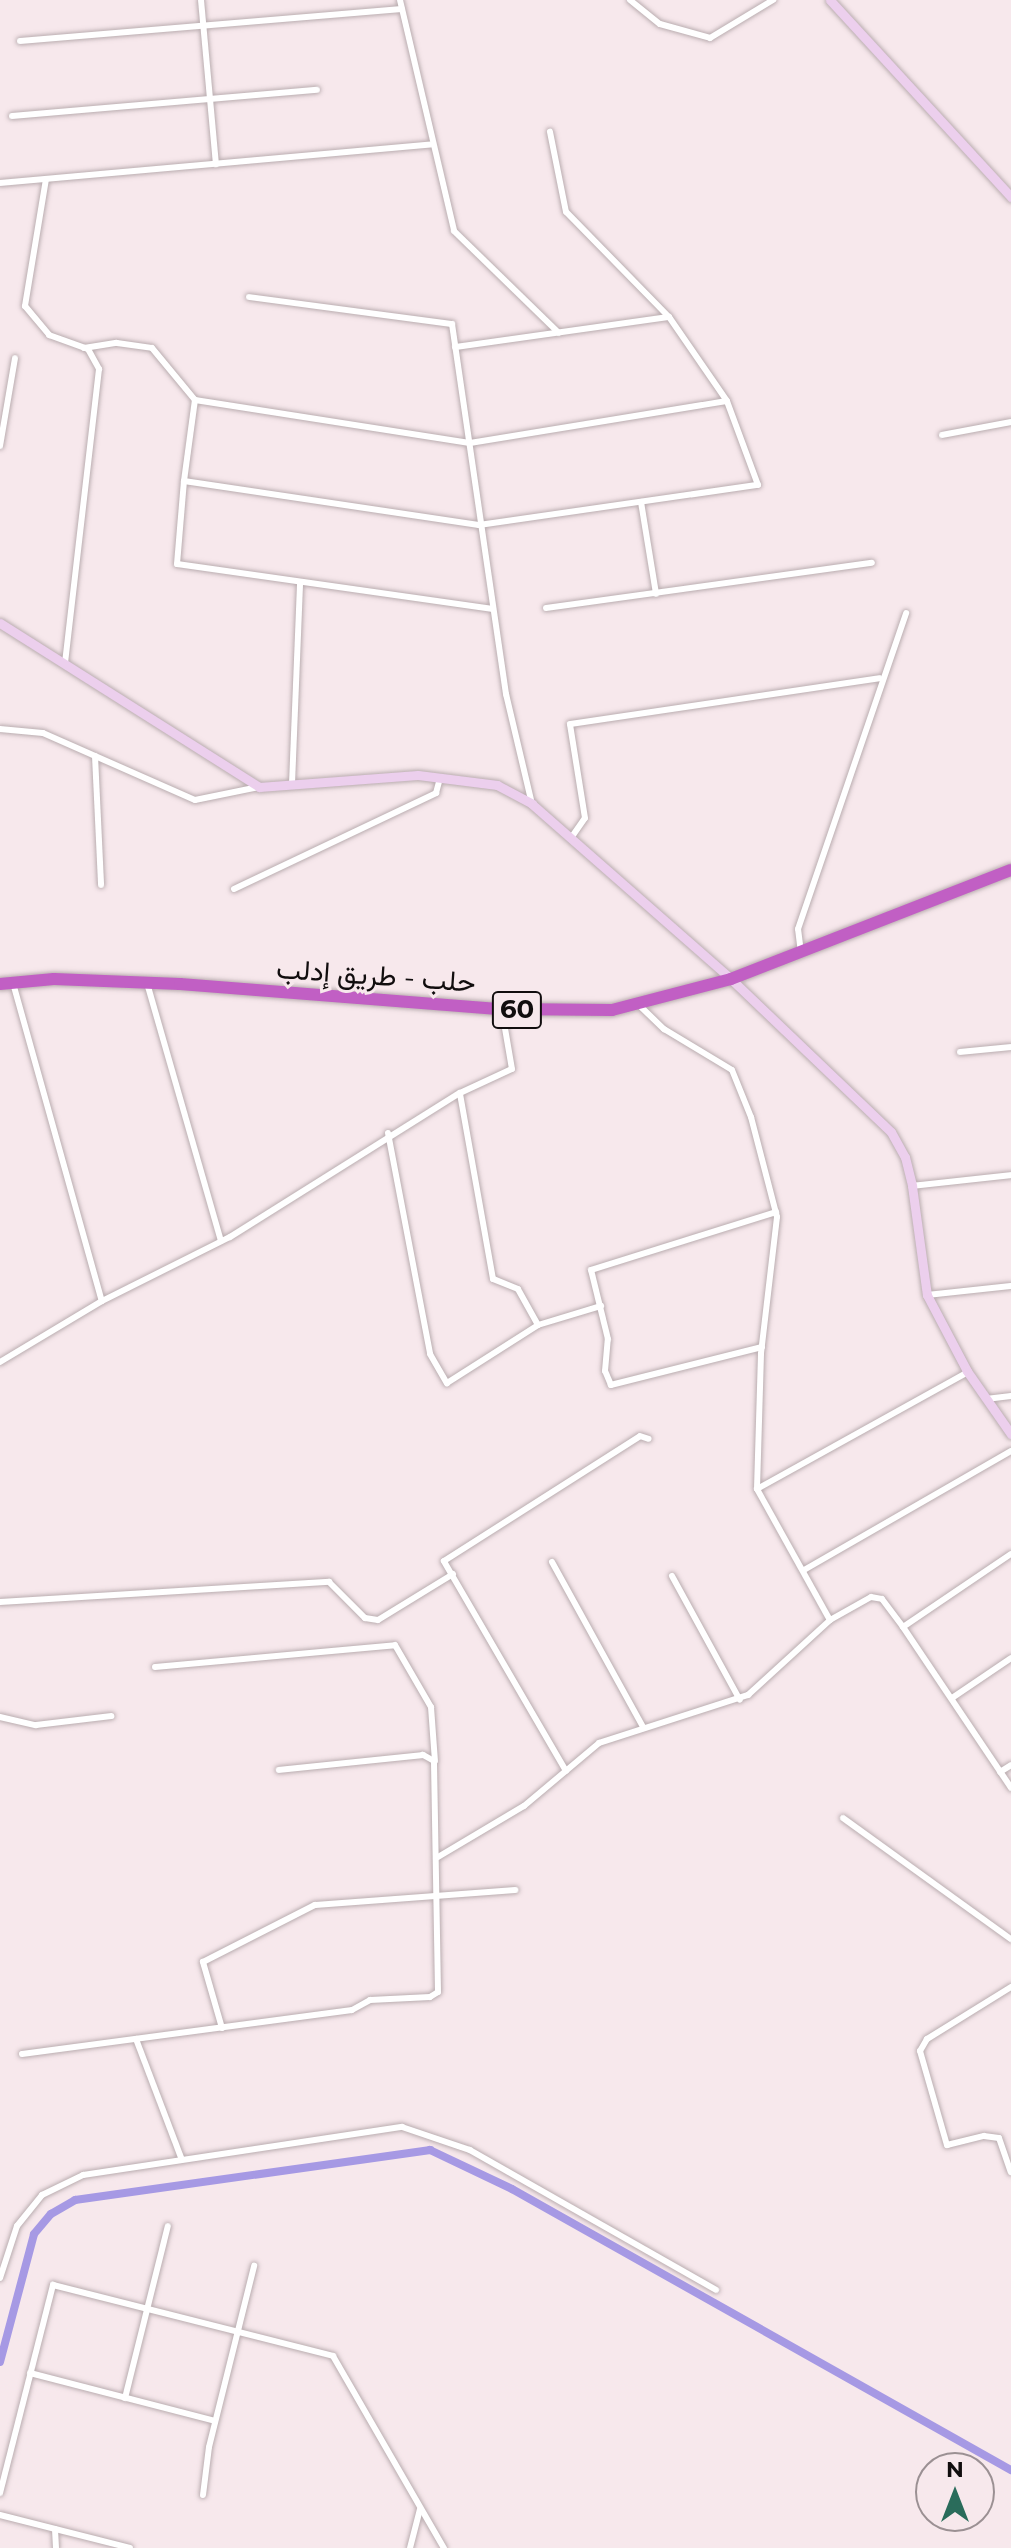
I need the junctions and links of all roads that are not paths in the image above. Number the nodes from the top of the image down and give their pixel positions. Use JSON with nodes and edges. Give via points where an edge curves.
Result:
{"nodes":[{"id":1,"x":201,"y":0,"type":"edge"},
{"id":2,"x":400,"y":0,"type":"edge"},
{"id":3,"x":630,"y":0,"type":"edge"},
{"id":4,"x":773,"y":0,"type":"edge"},
{"id":5,"x":830,"y":0,"type":"edge"},
{"id":6,"x":402,"y":9,"type":"junction"},
{"id":7,"x":203,"y":24,"type":"junction"},
{"id":8,"x":20,"y":41,"type":"dead end"},
{"id":9,"x":317,"y":90,"type":"dead end"},
{"id":10,"x":210,"y":100,"type":"junction"},
{"id":11,"x":12,"y":116,"type":"dead end"},
{"id":12,"x":550,"y":132,"type":"dead end"},
{"id":13,"x":430,"y":145,"type":"junction"},
{"id":14,"x":216,"y":164,"type":"junction"},
{"id":15,"x":46,"y":179,"type":"junction"},
{"id":16,"x":0,"y":183,"type":"edge"},
{"id":17,"x":1011,"y":197,"type":"edge"},
{"id":18,"x":249,"y":297,"type":"dead end"},
{"id":19,"x":669,"y":317,"type":"junction"},
{"id":20,"x":559,"y":333,"type":"junction"},
{"id":21,"x":455,"y":347,"type":"junction"},
{"id":22,"x":84,"y":348,"type":"junction"},
{"id":23,"x":15,"y":358,"type":"dead end"},
{"id":24,"x":195,"y":400,"type":"junction"},
{"id":25,"x":727,"y":401,"type":"junction"},
{"id":26,"x":1011,"y":422,"type":"edge"},
{"id":27,"x":942,"y":435,"type":"dead end"},
{"id":28,"x":470,"y":443,"type":"junction"},
{"id":29,"x":0,"y":446,"type":"edge"},
{"id":30,"x":184,"y":481,"type":"junction"},
{"id":31,"x":641,"y":502,"type":"junction"},
{"id":32,"x":479,"y":525,"type":"junction"},
{"id":33,"x":872,"y":563,"type":"dead end"},
{"id":34,"x":300,"y":582,"type":"junction"},
{"id":35,"x":656,"y":594,"type":"junction"},
{"id":36,"x":546,"y":608,"type":"dead end"},
{"id":37,"x":493,"y":609,"type":"junction"},
{"id":38,"x":906,"y":613,"type":"dead end"},
{"id":39,"x":0,"y":623,"type":"edge"},
{"id":40,"x":65,"y":662,"type":"junction"},
{"id":41,"x":880,"y":678,"type":"junction"},
{"id":42,"x":0,"y":729,"type":"edge"},
{"id":43,"x":95,"y":756,"type":"junction"},
{"id":44,"x":440,"y":778,"type":"junction"},
{"id":45,"x":292,"y":784,"type":"junction"},
{"id":46,"x":259,"y":787,"type":"junction"},
{"id":47,"x":532,"y":804,"type":"junction"},
{"id":48,"x":571,"y":838,"type":"junction"},
{"id":49,"x":1011,"y":870,"type":"edge"},
{"id":50,"x":101,"y":885,"type":"dead end"},
{"id":51,"x":234,"y":889,"type":"dead end"},
{"id":52,"x":801,"y":953,"type":"junction"},
{"id":53,"x":731,"y":979,"type":"junction"},
{"id":54,"x":147,"y":983,"type":"junction"},
{"id":55,"x":7,"y":984,"type":"edge"},
{"id":56,"x":639,"y":1005,"type":"junction"},
{"id":57,"x":501,"y":1009,"type":"junction"},
{"id":58,"x":1011,"y":1047,"type":"edge"},
{"id":59,"x":960,"y":1052,"type":"dead end"},
{"id":60,"x":460,"y":1093,"type":"junction"},
{"id":61,"x":388,"y":1133,"type":"junction"},
{"id":62,"x":1011,"y":1175,"type":"edge"},
{"id":63,"x":912,"y":1186,"type":"junction"},
{"id":64,"x":776,"y":1212,"type":"junction"},
{"id":65,"x":221,"y":1241,"type":"junction"},
{"id":66,"x":1011,"y":1286,"type":"edge"},
{"id":67,"x":927,"y":1295,"type":"junction"},
{"id":68,"x":102,"y":1301,"type":"junction"},
{"id":69,"x":601,"y":1306,"type":"junction"},
{"id":70,"x":538,"y":1325,"type":"junction"},
{"id":71,"x":762,"y":1347,"type":"junction"},
{"id":72,"x":0,"y":1362,"type":"edge"},
{"id":73,"x":968,"y":1372,"type":"junction"},
{"id":74,"x":1011,"y":1396,"type":"edge"},
{"id":75,"x":986,"y":1399,"type":"junction"},
{"id":76,"x":1011,"y":1434,"type":"edge"},
{"id":77,"x":649,"y":1439,"type":"dead end"},
{"id":78,"x":1011,"y":1451,"type":"edge"},
{"id":79,"x":757,"y":1489,"type":"junction"},
{"id":80,"x":1011,"y":1554,"type":"edge"},
{"id":81,"x":552,"y":1562,"type":"dead end"},
{"id":82,"x":804,"y":1570,"type":"junction"},
{"id":83,"x":453,"y":1574,"type":"junction"},
{"id":84,"x":672,"y":1576,"type":"dead end"},
{"id":85,"x":0,"y":1602,"type":"edge"},
{"id":86,"x":830,"y":1620,"type":"junction"},
{"id":87,"x":903,"y":1627,"type":"junction"},
{"id":88,"x":1011,"y":1658,"type":"edge"},
{"id":89,"x":155,"y":1667,"type":"dead end"},
{"id":90,"x":952,"y":1698,"type":"junction"},
{"id":91,"x":740,"y":1700,"type":"junction"},
{"id":92,"x":111,"y":1716,"type":"dead end"},
{"id":93,"x":0,"y":1717,"type":"edge"},
{"id":94,"x":643,"y":1727,"type":"junction"},
{"id":95,"x":1011,"y":1765,"type":"edge"},
{"id":96,"x":279,"y":1770,"type":"dead end"},
{"id":97,"x":566,"y":1771,"type":"junction"},
{"id":98,"x":435,"y":1772,"type":"junction"},
{"id":99,"x":1000,"y":1772,"type":"junction"},
{"id":100,"x":1011,"y":1788,"type":"edge"},
{"id":101,"x":843,"y":1818,"type":"dead end"},
{"id":102,"x":438,"y":1857,"type":"junction"},
{"id":103,"x":515,"y":1890,"type":"dead end"},
{"id":104,"x":439,"y":1895,"type":"junction"},
{"id":105,"x":1011,"y":1939,"type":"edge"},
{"id":106,"x":1011,"y":1987,"type":"edge"},
{"id":107,"x":222,"y":2028,"type":"junction"},
{"id":108,"x":136,"y":2039,"type":"junction"},
{"id":109,"x":22,"y":2054,"type":"dead end"},
{"id":110,"x":182,"y":2160,"type":"junction"},
{"id":111,"x":1011,"y":2172,"type":"edge"},
{"id":112,"x":168,"y":2226,"type":"dead end"},
{"id":113,"x":254,"y":2266,"type":"dead end"},
{"id":114,"x":0,"y":2278,"type":"edge"},
{"id":115,"x":716,"y":2290,"type":"dead end"},
{"id":116,"x":148,"y":2309,"type":"junction"},
{"id":117,"x":238,"y":2332,"type":"junction"},
{"id":118,"x":30,"y":2373,"type":"junction"},
{"id":119,"x":125,"y":2398,"type":"junction"},
{"id":120,"x":215,"y":2421,"type":"junction"},
{"id":121,"x":0,"y":2493,"type":"edge"},
{"id":122,"x":203,"y":2495,"type":"dead end"},
{"id":123,"x":420,"y":2507,"type":"junction"},
{"id":124,"x":0,"y":2515,"type":"edge"},
{"id":125,"x":55,"y":2529,"type":"junction"},
{"id":126,"x":56,"y":2548,"type":"edge"},
{"id":127,"x":130,"y":2548,"type":"edge"},
{"id":128,"x":410,"y":2548,"type":"edge"},
{"id":129,"x":444,"y":2548,"type":"edge"}],
"edges":[{"from":1,"to":7,"type":"street"},
{"from":2,"to":6,"type":"street"},
{"from":3,"to":4,"type":"street","via":[[660,24],[710,38]]},
{"from":5,"to":17,"type":"street"},
{"from":6,"to":7,"type":"street"},
{"from":6,"to":13,"type":"street"},
{"from":7,"to":8,"type":"street"},
{"from":7,"to":10,"type":"street"},
{"from":9,"to":10,"type":"street"},
{"from":10,"to":11,"type":"street"},
{"from":10,"to":14,"type":"street"},
{"from":12,"to":19,"type":"street","via":[[566,212]]},
{"from":13,"to":14,"type":"street"},
{"from":13,"to":20,"type":"street","via":[[454,231]]},
{"from":14,"to":15,"type":"street"},
{"from":15,"to":16,"type":"street"},
{"from":15,"to":22,"type":"street","via":[[25,306],[49,335]]},
{"from":18,"to":21,"type":"street","via":[[452,324]]},
{"from":19,"to":20,"type":"street"},
{"from":19,"to":25,"type":"street"},
{"from":20,"to":21,"type":"street"},
{"from":21,"to":28,"type":"street"},
{"from":22,"to":24,"type":"street","via":[[117,343],[152,348]]},
{"from":22,"to":40,"type":"street","via":[[98,360],[99,369]]},
{"from":23,"to":29,"type":"street"},
{"from":24,"to":28,"type":"street"},
{"from":24,"to":30,"type":"street"},
{"from":25,"to":28,"type":"street"},
{"from":25,"to":31,"type":"street","via":[[758,485]]},
{"from":26,"to":27,"type":"street"},
{"from":28,"to":32,"type":"street"},
{"from":30,"to":32,"type":"street"},
{"from":30,"to":34,"type":"street","via":[[177,564]]},
{"from":31,"to":32,"type":"street"},
{"from":31,"to":35,"type":"street"},
{"from":32,"to":37,"type":"street"},
{"from":33,"to":35,"type":"street"},
{"from":34,"to":37,"type":"street"},
{"from":34,"to":45,"type":"street"},
{"from":35,"to":36,"type":"street"},
{"from":37,"to":47,"type":"street"},
{"from":38,"to":41,"type":"street"},
{"from":39,"to":40,"type":"street"},
{"from":40,"to":46,"type":"street"},
{"from":41,"to":48,"type":"street","via":[[570,724],[585,818]]},
{"from":41,"to":52,"type":"street","via":[[798,929]]},
{"from":42,"to":43,"type":"street","via":[[43,733]]},
{"from":43,"to":46,"type":"street","via":[[195,800]]},
{"from":43,"to":50,"type":"street"},
{"from":44,"to":45,"type":"street"},
{"from":44,"to":47,"type":"street","via":[[497,785]]},
{"from":44,"to":51,"type":"street","via":[[436,793]]},
{"from":45,"to":46,"type":"street"},
{"from":47,"to":48,"type":"street"},
{"from":48,"to":53,"type":"street"},
{"from":49,"to":52,"type":"highway","name":"حلب - طريق إدلب","number":"60"},
{"from":52,"to":53,"type":"highway","name":"حلب - طريق إدلب","number":"60"},
{"from":53,"to":56,"type":"highway","name":"حلب - طريق إدلب","number":"60"},
{"from":53,"to":63,"type":"street","via":[[891,1132]]},
{"from":54,"to":55,"type":"highway","name":"حلب - طريق إدلب","number":"60"},
{"from":54,"to":57,"type":"highway","name":"حلب - طريق إدلب","number":"60"},
{"from":54,"to":65,"type":"street"},
{"from":55,"to":68,"type":"street"},
{"from":56,"to":57,"type":"highway","name":"حلب - طريق إدلب","number":"60","via":[[575,1013]]},
{"from":56,"to":64,"type":"street","via":[[664,1029],[718,1058],[737,1076]]},
{"from":57,"to":60,"type":"street","via":[[512,1069]]},
{"from":58,"to":59,"type":"street"},
{"from":60,"to":61,"type":"street"},
{"from":60,"to":70,"type":"street","via":[[493,1279],[518,1289]]},
{"from":61,"to":65,"type":"street"},
{"from":61,"to":70,"type":"street","via":[[430,1354],[447,1383]]},
{"from":62,"to":63,"type":"street"},
{"from":63,"to":67,"type":"street"},
{"from":64,"to":69,"type":"street","via":[[591,1270]]},
{"from":64,"to":71,"type":"street","via":[[776,1252]]},
{"from":65,"to":68,"type":"street"},
{"from":66,"to":67,"type":"street"},
{"from":67,"to":73,"type":"street"},
{"from":68,"to":72,"type":"street"},
{"from":69,"to":70,"type":"street"},
{"from":69,"to":71,"type":"street","via":[[611,1385]]},
{"from":71,"to":79,"type":"street"},
{"from":73,"to":75,"type":"street"},
{"from":73,"to":79,"type":"street"},
{"from":74,"to":75,"type":"street"},
{"from":75,"to":76,"type":"street"},
{"from":77,"to":83,"type":"street","via":[[640,1436],[444,1561]]},
{"from":78,"to":82,"type":"street"},
{"from":79,"to":82,"type":"street"},
{"from":80,"to":87,"type":"street"},
{"from":81,"to":94,"type":"street"},
{"from":82,"to":86,"type":"street"},
{"from":83,"to":85,"type":"street","via":[[378,1620],[365,1618],[329,1582]]},
{"from":83,"to":97,"type":"street"},
{"from":84,"to":91,"type":"street"},
{"from":86,"to":87,"type":"street","via":[[871,1597],[882,1599]]},
{"from":86,"to":91,"type":"street"},
{"from":87,"to":90,"type":"street"},
{"from":88,"to":90,"type":"street"},
{"from":89,"to":98,"type":"street","via":[[395,1645],[431,1707]]},
{"from":90,"to":99,"type":"street"},
{"from":91,"to":94,"type":"street"},
{"from":92,"to":93,"type":"street","via":[[36,1725]]},
{"from":94,"to":97,"type":"street","via":[[599,1743]]},
{"from":95,"to":99,"type":"street"},
{"from":96,"to":98,"type":"street","via":[[423,1755],[434,1761]]},
{"from":97,"to":102,"type":"street","via":[[524,1806]]},
{"from":98,"to":102,"type":"street"},
{"from":99,"to":100,"type":"street"},
{"from":101,"to":105,"type":"street"},
{"from":102,"to":104,"type":"street"},
{"from":103,"to":104,"type":"street"},
{"from":104,"to":107,"type":"street","via":[[441,1980],[438,1992],[430,1997],[370,2000],[352,2010]]},
{"from":104,"to":107,"type":"street","via":[[315,1905],[203,1962]]},
{"from":106,"to":111,"type":"street","via":[[927,2039],[920,2051],[947,2145],[999,2138]]},
{"from":107,"to":108,"type":"street"},
{"from":108,"to":109,"type":"street"},
{"from":108,"to":110,"type":"street"},
{"from":110,"to":114,"type":"street","via":[[83,2175],[42,2195],[17,2226]]},
{"from":110,"to":115,"type":"street","via":[[402,2127],[423,2130],[470,2150]]},
{"from":112,"to":116,"type":"street"},
{"from":113,"to":117,"type":"street"},
{"from":116,"to":117,"type":"street"},
{"from":116,"to":118,"type":"street","via":[[53,2285]]},
{"from":116,"to":119,"type":"street"},
{"from":117,"to":120,"type":"street"},
{"from":117,"to":123,"type":"street","via":[[333,2356]]},
{"from":118,"to":119,"type":"street"},
{"from":118,"to":121,"type":"street"},
{"from":119,"to":120,"type":"street"},
{"from":120,"to":122,"type":"street"},
{"from":123,"to":128,"type":"street"},
{"from":123,"to":129,"type":"street"},
{"from":124,"to":125,"type":"street"},
{"from":125,"to":126,"type":"street"},
{"from":125,"to":127,"type":"street"}]}
